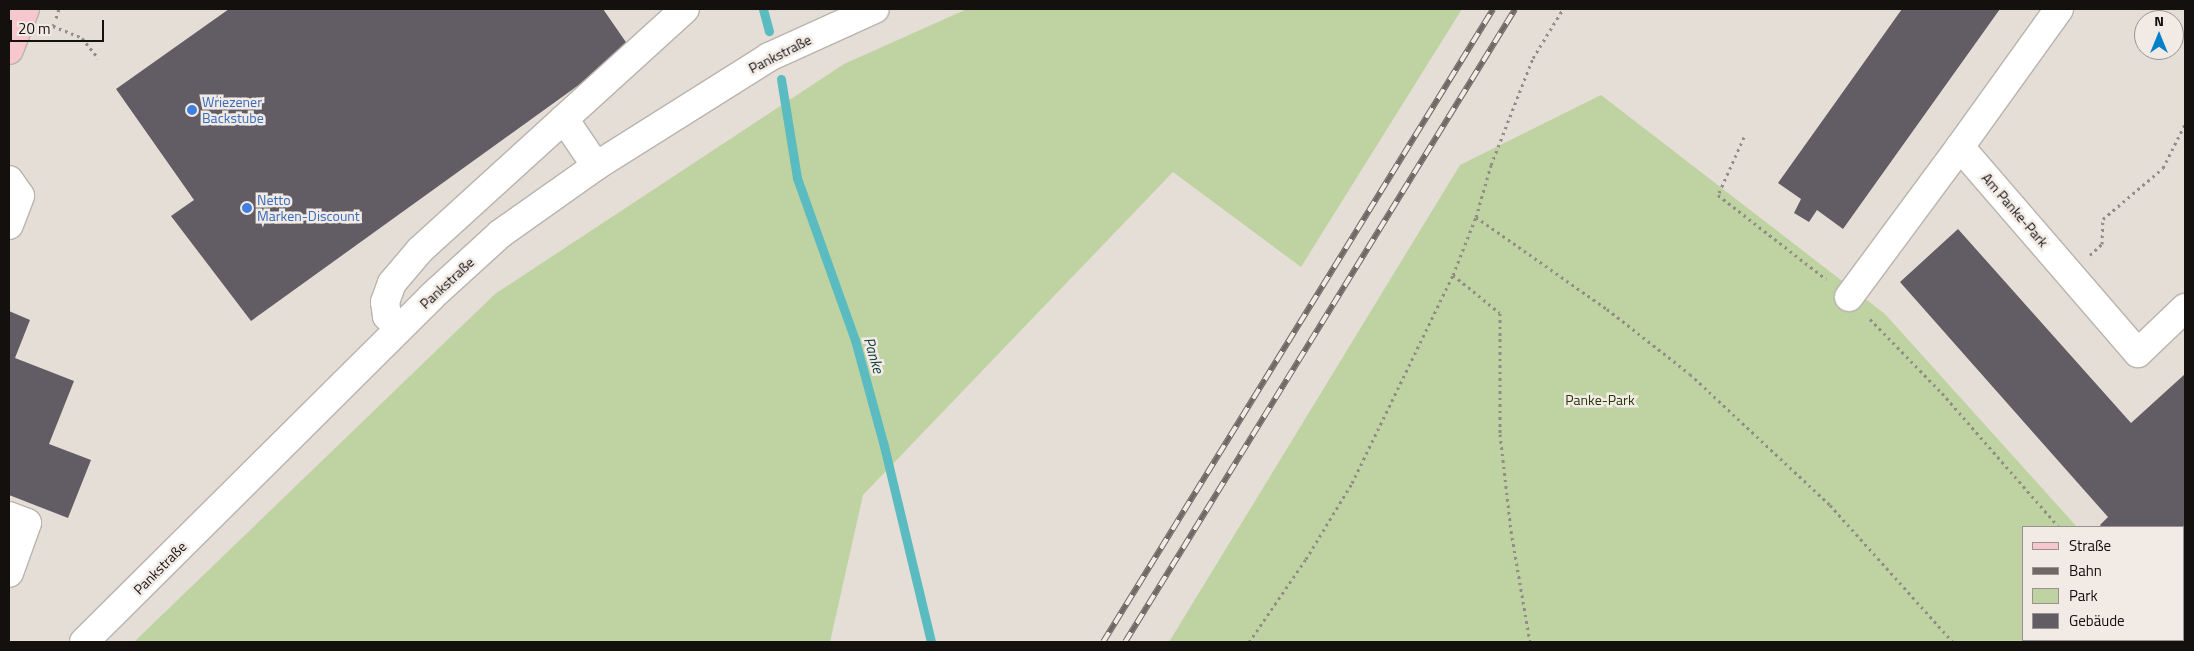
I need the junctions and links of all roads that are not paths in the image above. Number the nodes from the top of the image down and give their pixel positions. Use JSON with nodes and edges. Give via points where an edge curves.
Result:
{"nodes":[{"id":1,"x":25,"y":9,"type":"edge"},
{"id":2,"x":685,"y":9,"type":"edge"},
{"id":3,"x":875,"y":9,"type":"edge"},
{"id":4,"x":2059,"y":9,"type":"edge"},
{"id":5,"x":9,"y":50,"type":"edge"},
{"id":6,"x":564,"y":120,"type":"junction"},
{"id":7,"x":1960,"y":147,"type":"junction"},
{"id":8,"x":596,"y":166,"type":"junction"},
{"id":9,"x":9,"y":180,"type":"edge"},
{"id":10,"x":9,"y":225,"type":"edge"},
{"id":11,"x":1849,"y":297,"type":"road end"},
{"id":12,"x":2185,"y":308,"type":"edge"},
{"id":13,"x":399,"y":328,"type":"junction"},
{"id":14,"x":9,"y":516,"type":"edge"},
{"id":15,"x":9,"y":573,"type":"edge"},
{"id":16,"x":84,"y":642,"type":"edge"}],
"edges":[{"from":1,"to":5,"type":"main road"},
{"from":2,"to":6,"type":"street"},
{"from":3,"to":8,"type":"street","name":"Pankstraße","via":[[769,57]]},
{"from":4,"to":7,"type":"street"},
{"from":6,"to":8,"type":"street"},
{"from":6,"to":13,"type":"street","via":[[420,250],[392,283],[386,302],[387,316]]},
{"from":7,"to":11,"type":"street"},
{"from":7,"to":12,"type":"street","name":"Am Panke-Park","via":[[2138,353]]},
{"from":8,"to":13,"type":"street","name":"Pankstraße","via":[[500,234]]},
{"from":9,"to":10,"type":"street","via":[[20,196]]},
{"from":13,"to":16,"type":"street","name":"Pankstraße","via":[[327,413]]},
{"from":14,"to":15,"type":"street","via":[[27,523]]}]}
